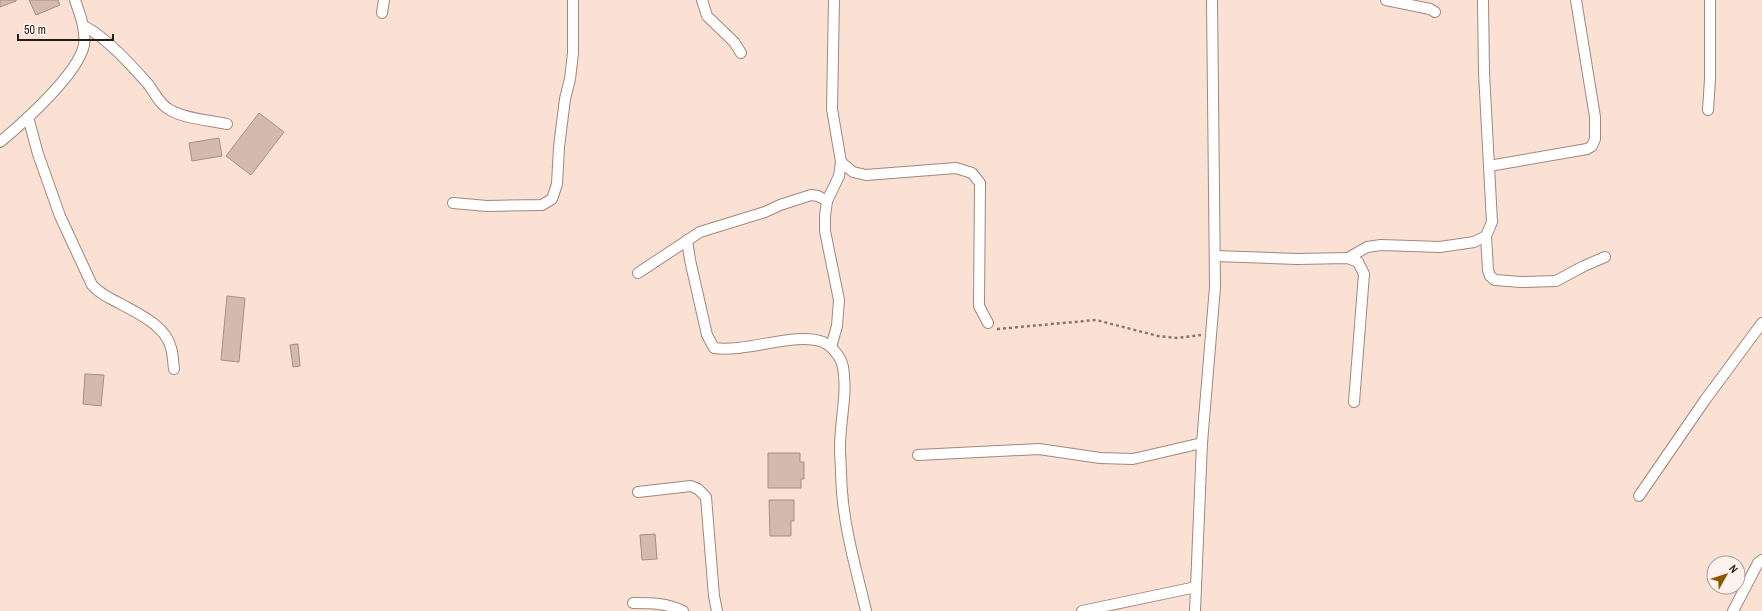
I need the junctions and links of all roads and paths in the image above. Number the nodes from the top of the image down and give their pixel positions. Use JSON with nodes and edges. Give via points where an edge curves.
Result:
{"nodes":[{"id":1,"x":75,"y":0,"type":"edge"},
{"id":2,"x":384,"y":0,"type":"edge"},
{"id":3,"x":573,"y":0,"type":"edge"},
{"id":4,"x":702,"y":0,"type":"edge"},
{"id":5,"x":834,"y":0,"type":"edge"},
{"id":6,"x":1212,"y":0,"type":"edge"},
{"id":7,"x":1386,"y":0,"type":"edge"},
{"id":8,"x":1484,"y":0,"type":"edge"},
{"id":9,"x":1576,"y":0,"type":"edge"},
{"id":10,"x":1710,"y":0,"type":"edge"},
{"id":11,"x":1435,"y":12,"type":"dead end"},
{"id":12,"x":382,"y":13,"type":"dead end"},
{"id":13,"x":84,"y":26,"type":"junction"},
{"id":14,"x":741,"y":53,"type":"dead end"},
{"id":15,"x":1708,"y":110,"type":"dead end"},
{"id":16,"x":28,"y":117,"type":"junction"},
{"id":17,"x":226,"y":124,"type":"dead end"},
{"id":18,"x":0,"y":142,"type":"edge"},
{"id":19,"x":841,"y":162,"type":"junction"},
{"id":20,"x":1489,"y":166,"type":"junction"},
{"id":21,"x":827,"y":200,"type":"junction"},
{"id":22,"x":453,"y":203,"type":"dead end"},
{"id":23,"x":1486,"y":236,"type":"junction"},
{"id":24,"x":687,"y":240,"type":"junction"},
{"id":25,"x":1215,"y":256,"type":"junction"},
{"id":26,"x":1348,"y":258,"type":"junction"},
{"id":27,"x":1605,"y":258,"type":"dead end"},
{"id":28,"x":638,"y":273,"type":"dead end"},
{"id":29,"x":988,"y":323,"type":"joint"},
{"id":30,"x":1762,"y":323,"type":"edge"},
{"id":31,"x":1212,"y":334,"type":"junction"},
{"id":32,"x":831,"y":347,"type":"junction"},
{"id":33,"x":174,"y":369,"type":"dead end"},
{"id":34,"x":1354,"y":402,"type":"dead end"},
{"id":35,"x":1202,"y":443,"type":"junction"},
{"id":36,"x":918,"y":455,"type":"dead end"},
{"id":37,"x":638,"y":492,"type":"dead end"},
{"id":38,"x":1639,"y":496,"type":"dead end"},
{"id":39,"x":1762,"y":560,"type":"edge"},
{"id":40,"x":1196,"y":587,"type":"junction"},
{"id":41,"x":633,"y":604,"type":"dead end"},
{"id":42,"x":683,"y":611,"type":"edge"},
{"id":43,"x":716,"y":611,"type":"edge"},
{"id":44,"x":866,"y":611,"type":"edge"},
{"id":45,"x":1082,"y":611,"type":"edge"},
{"id":46,"x":1196,"y":611,"type":"edge"},
{"id":47,"x":1733,"y":611,"type":"edge"}],
"edges":[{"from":1,"to":13,"type":"street"},
{"from":2,"to":12,"type":"street"},
{"from":3,"to":22,"type":"street","via":[[573,53],[559,147],[557,184],[552,199],[542,205],[487,206]]},
{"from":4,"to":14,"type":"street","via":[[707,16],[734,42]]},
{"from":5,"to":19,"type":"street","via":[[832,109]]},
{"from":6,"to":25,"type":"street"},
{"from":7,"to":11,"type":"street"},
{"from":8,"to":20,"type":"street","via":[[1484,73]]},
{"from":9,"to":20,"type":"street","via":[[1595,117],[1595,139],[1592,146]]},
{"from":10,"to":15,"type":"street"},
{"from":13,"to":16,"type":"street","via":[[82,52],[64,80]]},
{"from":13,"to":17,"type":"street","via":[[134,69],[159,101],[170,110]]},
{"from":16,"to":18,"type":"street"},
{"from":16,"to":33,"type":"street","via":[[60,216],[92,285],[109,299],[155,325],[166,336],[171,347]]},
{"from":19,"to":21,"type":"street","via":[[839,176]]},
{"from":19,"to":29,"type":"street","via":[[852,172],[866,175],[956,168],[972,173],[980,183],[979,306]]},
{"from":20,"to":23,"type":"street","via":[[1492,222]]},
{"from":21,"to":24,"type":"street","via":[[812,195],[700,232]]},
{"from":21,"to":32,"type":"street","via":[[825,231],[839,300],[837,326]]},
{"from":23,"to":26,"type":"street","via":[[1474,242],[1440,247],[1381,244],[1367,246]]},
{"from":23,"to":27,"type":"street","via":[[1488,270],[1495,280],[1556,281]]},
{"from":24,"to":28,"type":"street"},
{"from":24,"to":32,"type":"street","via":[[707,335],[714,348],[751,347],[794,340],[821,341]]},
{"from":25,"to":26,"type":"street"},
{"from":25,"to":31,"type":"street"},
{"from":26,"to":34,"type":"street","via":[[1358,262],[1364,274]]},
{"from":29,"to":31,"type":"path","via":[[997,329],[1096,320],[1158,336],[1176,338]]},
{"from":30,"to":38,"type":"street"},
{"from":31,"to":35,"type":"street"},
{"from":32,"to":44,"type":"street","via":[[840,359],[845,382],[840,449],[842,492],[849,539]]},
{"from":35,"to":36,"type":"street","via":[[1133,459],[1100,458],[1039,449]]},
{"from":35,"to":40,"type":"street"},
{"from":37,"to":43,"type":"street","via":[[691,486],[706,497]]},
{"from":39,"to":47,"type":"street"},
{"from":40,"to":45,"type":"street"},
{"from":40,"to":46,"type":"street"},
{"from":41,"to":42,"type":"street","via":[[655,602]]}]}
